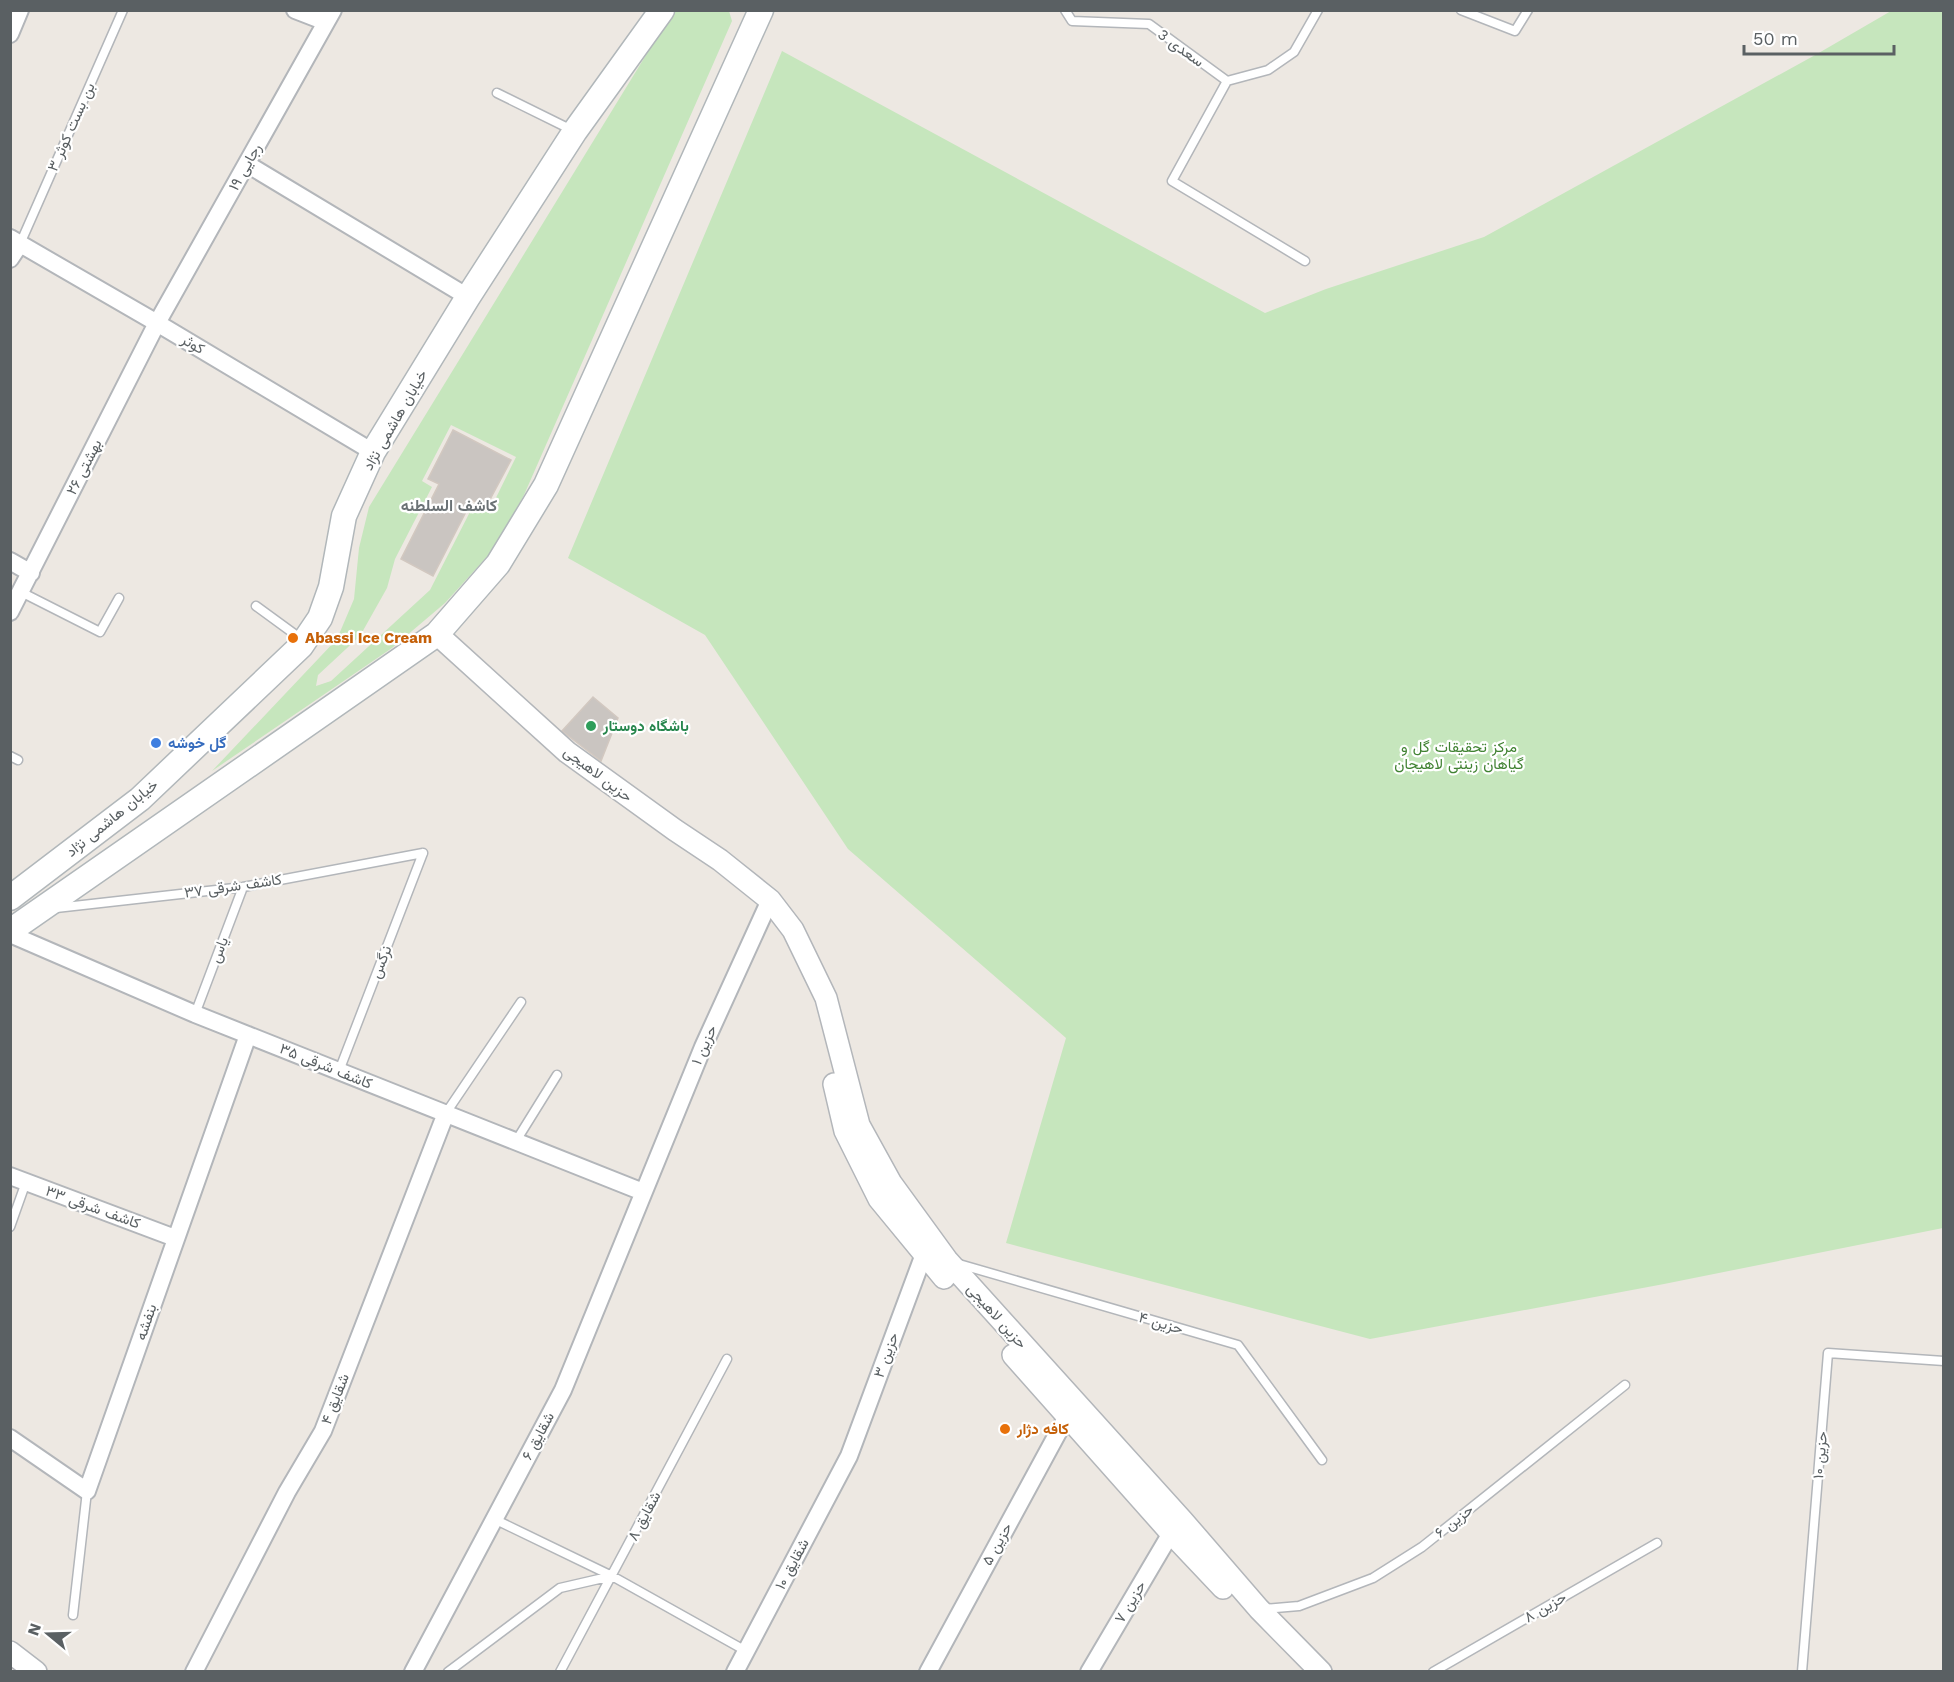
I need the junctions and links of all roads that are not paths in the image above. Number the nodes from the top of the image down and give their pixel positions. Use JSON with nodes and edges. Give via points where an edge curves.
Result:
{"nodes":[{"id":1,"x":20,"y":10,"type":"edge"},
{"id":2,"x":123,"y":10,"type":"edge"},
{"id":3,"x":295,"y":10,"type":"edge"},
{"id":4,"x":662,"y":10,"type":"edge"},
{"id":5,"x":761,"y":10,"type":"edge"},
{"id":6,"x":1065,"y":10,"type":"edge"},
{"id":7,"x":1318,"y":10,"type":"edge"},
{"id":8,"x":1461,"y":10,"type":"edge"},
{"id":9,"x":1527,"y":10,"type":"edge"},
{"id":10,"x":330,"y":16,"type":"edge"},
{"id":11,"x":10,"y":34,"type":"edge"},
{"id":12,"x":1227,"y":81,"type":"junction"},
{"id":13,"x":497,"y":93,"type":"dead end"},
{"id":14,"x":575,"y":131,"type":"junction"},
{"id":15,"x":247,"y":164,"type":"junction"},
{"id":16,"x":15,"y":241,"type":"edge"},
{"id":17,"x":10,"y":259,"type":"edge"},
{"id":18,"x":1305,"y":261,"type":"dead end"},
{"id":19,"x":468,"y":297,"type":"junction"},
{"id":20,"x":158,"y":322,"type":"junction"},
{"id":21,"x":373,"y":452,"type":"junction"},
{"id":22,"x":10,"y":561,"type":"edge"},
{"id":23,"x":31,"y":573,"type":"junction"},
{"id":24,"x":21,"y":592,"type":"junction"},
{"id":25,"x":119,"y":598,"type":"dead end"},
{"id":26,"x":256,"y":606,"type":"dead end"},
{"id":27,"x":10,"y":612,"type":"edge"},
{"id":28,"x":437,"y":634,"type":"junction"},
{"id":29,"x":304,"y":641,"type":"junction"},
{"id":30,"x":423,"y":854,"type":"joint"},
{"id":31,"x":243,"y":886,"type":"junction"},
{"id":32,"x":10,"y":898,"type":"edge"},
{"id":33,"x":770,"y":900,"type":"junction"},
{"id":34,"x":41,"y":910,"type":"junction"},
{"id":35,"x":10,"y":932,"type":"edge"},
{"id":36,"x":521,"y":1002,"type":"dead end"},
{"id":37,"x":195,"y":1014,"type":"junction"},
{"id":38,"x":248,"y":1035,"type":"junction"},
{"id":39,"x":339,"y":1071,"type":"junction"},
{"id":40,"x":557,"y":1075,"type":"dead end"},
{"id":41,"x":446,"y":1113,"type":"junction"},
{"id":42,"x":516,"y":1141,"type":"junction"},
{"id":43,"x":18,"y":1179,"type":"edge"},
{"id":44,"x":643,"y":1192,"type":"junction"},
{"id":45,"x":10,"y":1227,"type":"edge"},
{"id":46,"x":176,"y":1238,"type":"junction"},
{"id":47,"x":924,"y":1254,"type":"junction"},
{"id":48,"x":947,"y":1260,"type":"junction"},
{"id":49,"x":727,"y":1359,"type":"dead end"},
{"id":50,"x":1944,"y":1361,"type":"edge"},
{"id":51,"x":1625,"y":1385,"type":"dead end"},
{"id":52,"x":1067,"y":1416,"type":"junction"},
{"id":53,"x":10,"y":1438,"type":"edge"},
{"id":54,"x":849,"y":1456,"type":"joint"},
{"id":55,"x":1322,"y":1460,"type":"dead end"},
{"id":56,"x":87,"y":1491,"type":"junction"},
{"id":57,"x":495,"y":1519,"type":"junction"},
{"id":58,"x":1177,"y":1527,"type":"junction"},
{"id":59,"x":1657,"y":1543,"type":"dead end"},
{"id":60,"x":612,"y":1576,"type":"junction"},
{"id":61,"x":1259,"y":1609,"type":"junction"},
{"id":62,"x":73,"y":1615,"type":"dead end"},
{"id":63,"x":746,"y":1651,"type":"junction"},
{"id":64,"x":10,"y":1652,"type":"edge"},
{"id":65,"x":36,"y":1671,"type":"edge"},
{"id":66,"x":194,"y":1671,"type":"edge"},
{"id":67,"x":414,"y":1671,"type":"edge"},
{"id":68,"x":448,"y":1671,"type":"edge"},
{"id":69,"x":560,"y":1671,"type":"edge"},
{"id":70,"x":735,"y":1671,"type":"edge"},
{"id":71,"x":927,"y":1671,"type":"edge"},
{"id":72,"x":1089,"y":1671,"type":"edge"},
{"id":73,"x":1303,"y":1671,"type":"edge"},
{"id":74,"x":1321,"y":1671,"type":"edge"},
{"id":75,"x":1433,"y":1671,"type":"edge"},
{"id":76,"x":1802,"y":1671,"type":"edge"}],
"edges":[{"from":1,"to":11,"type":"street"},
{"from":2,"to":16,"type":"lane","name":"بن بست کوثر ۳"},
{"from":3,"to":10,"type":"street"},
{"from":4,"to":14,"type":"main road","name":"خیابان هاشمی نژاد"},
{"from":5,"to":28,"type":"main road","via":[[546,485],[498,564]]},
{"from":6,"to":12,"type":"lane","name":"سعدی 3","via":[[1072,21],[1149,24]]},
{"from":7,"to":12,"type":"lane","via":[[1294,52],[1268,70]]},
{"from":8,"to":9,"type":"lane","via":[[1515,31]]},
{"from":10,"to":15,"type":"street","name":"رجایی ۱۹"},
{"from":12,"to":18,"type":"lane","via":[[1172,181]]},
{"from":13,"to":14,"type":"lane"},
{"from":14,"to":19,"type":"main road","name":"خیابان هاشمی نژاد"},
{"from":15,"to":19,"type":"street"},
{"from":15,"to":20,"type":"street","name":"رجایی ۱۹"},
{"from":16,"to":17,"type":"street"},
{"from":16,"to":20,"type":"street","name":"کوثر"},
{"from":19,"to":21,"type":"main road","name":"خیابان هاشمی نژاد"},
{"from":20,"to":21,"type":"street","name":"کوثر"},
{"from":20,"to":23,"type":"street","name":"بهشتی ۲۶"},
{"from":21,"to":29,"type":"main road","name":"خیابان هاشمی نژاد","via":[[344,516],[332,586],[320,618]]},
{"from":22,"to":23,"type":"street"},
{"from":23,"to":24,"type":"street","name":"بهشتی ۲۶"},
{"from":24,"to":25,"type":"lane","via":[[100,632]]},
{"from":24,"to":27,"type":"street","name":"بهشتی ۲۶"},
{"from":26,"to":29,"type":"lane"},
{"from":28,"to":33,"type":"street","name":"حزین لاهیجی","via":[[567,752]]},
{"from":28,"to":34,"type":"main road"},
{"from":29,"to":32,"type":"main road","name":"خیابان هاشمی نژاد","via":[[141,799]]},
{"from":30,"to":31,"type":"lane","name":"کاشف شرقی ۳۷"},
{"from":30,"to":39,"type":"lane","name":"نرگس"},
{"from":31,"to":34,"type":"lane","name":"کاشف شرقی ۳۷"},
{"from":31,"to":37,"type":"lane","name":"یاس"},
{"from":33,"to":44,"type":"street","name":"حزین ۱"},
{"from":33,"to":47,"type":"street","name":"حزین لاهیجی","via":[[811,990],[845,1131],[879,1199]]},
{"from":33,"to":48,"type":"street","name":"حزین لاهیجی","via":[[793,930],[826,998],[859,1125],[891,1183]]},
{"from":34,"to":35,"type":"main road"},
{"from":35,"to":37,"type":"street","name":"کاشف شرقی ۳۵"},
{"from":36,"to":41,"type":"lane"},
{"from":37,"to":38,"type":"street","name":"کاشف شرقی ۳۵"},
{"from":38,"to":39,"type":"street","name":"کاشف شرقی ۳۵"},
{"from":38,"to":46,"type":"street","name":"بنفشه"},
{"from":39,"to":41,"type":"street","name":"کاشف شرقی ۳۵"},
{"from":40,"to":42,"type":"lane"},
{"from":41,"to":42,"type":"street","name":"کاشف شرقی ۳۵"},
{"from":41,"to":66,"type":"street","name":"شقایق ۴","via":[[323,1431]]},
{"from":42,"to":44,"type":"street","name":"کاشف شرقی ۳۵"},
{"from":43,"to":45,"type":"lane"},
{"from":43,"to":46,"type":"street","name":"کاشف شرقی ۳۳"},
{"from":44,"to":57,"type":"street","name":"شقایق ۶","via":[[563,1390]]},
{"from":46,"to":56,"type":"street","name":"بنفشه"},
{"from":47,"to":52,"type":"street","name":"حزین لاهیجی"},
{"from":47,"to":54,"type":"street","name":"حزین ۳"},
{"from":48,"to":55,"type":"lane","name":"حزین ۴","via":[[1238,1345]]},
{"from":48,"to":58,"type":"street","name":"حزین لاهیجی"},
{"from":49,"to":60,"type":"lane","name":"شقایق ۸"},
{"from":50,"to":76,"type":"lane","name":"حزین ۱۰","via":[[1828,1353]]},
{"from":51,"to":61,"type":"lane","name":"حزین ۶","via":[[1422,1547],[1373,1578],[1299,1606]]},
{"from":52,"to":58,"type":"street","name":"حزین لاهیجی"},
{"from":52,"to":71,"type":"street","name":"حزین ۵"},
{"from":53,"to":56,"type":"street"},
{"from":54,"to":63,"type":"street","name":"شقایق ۱۰"},
{"from":56,"to":62,"type":"lane","name":"بنفشه"},
{"from":57,"to":60,"type":"lane"},
{"from":57,"to":67,"type":"street","name":"شقایق ۶"},
{"from":58,"to":61,"type":"street","name":"حزین لاهیجی"},
{"from":58,"to":72,"type":"street","name":"حزین ۷"},
{"from":58,"to":73,"type":"street","name":"حزین لاهیجی"},
{"from":59,"to":75,"type":"lane","name":"حزین ۸"},
{"from":60,"to":63,"type":"lane"},
{"from":60,"to":68,"type":"lane","via":[[560,1588]]},
{"from":60,"to":69,"type":"lane","name":"شقایق ۸"},
{"from":61,"to":74,"type":"street","name":"حزین لاهیجی"},
{"from":63,"to":70,"type":"street","name":"شقایق ۱۰"},
{"from":64,"to":65,"type":"street"}]}
